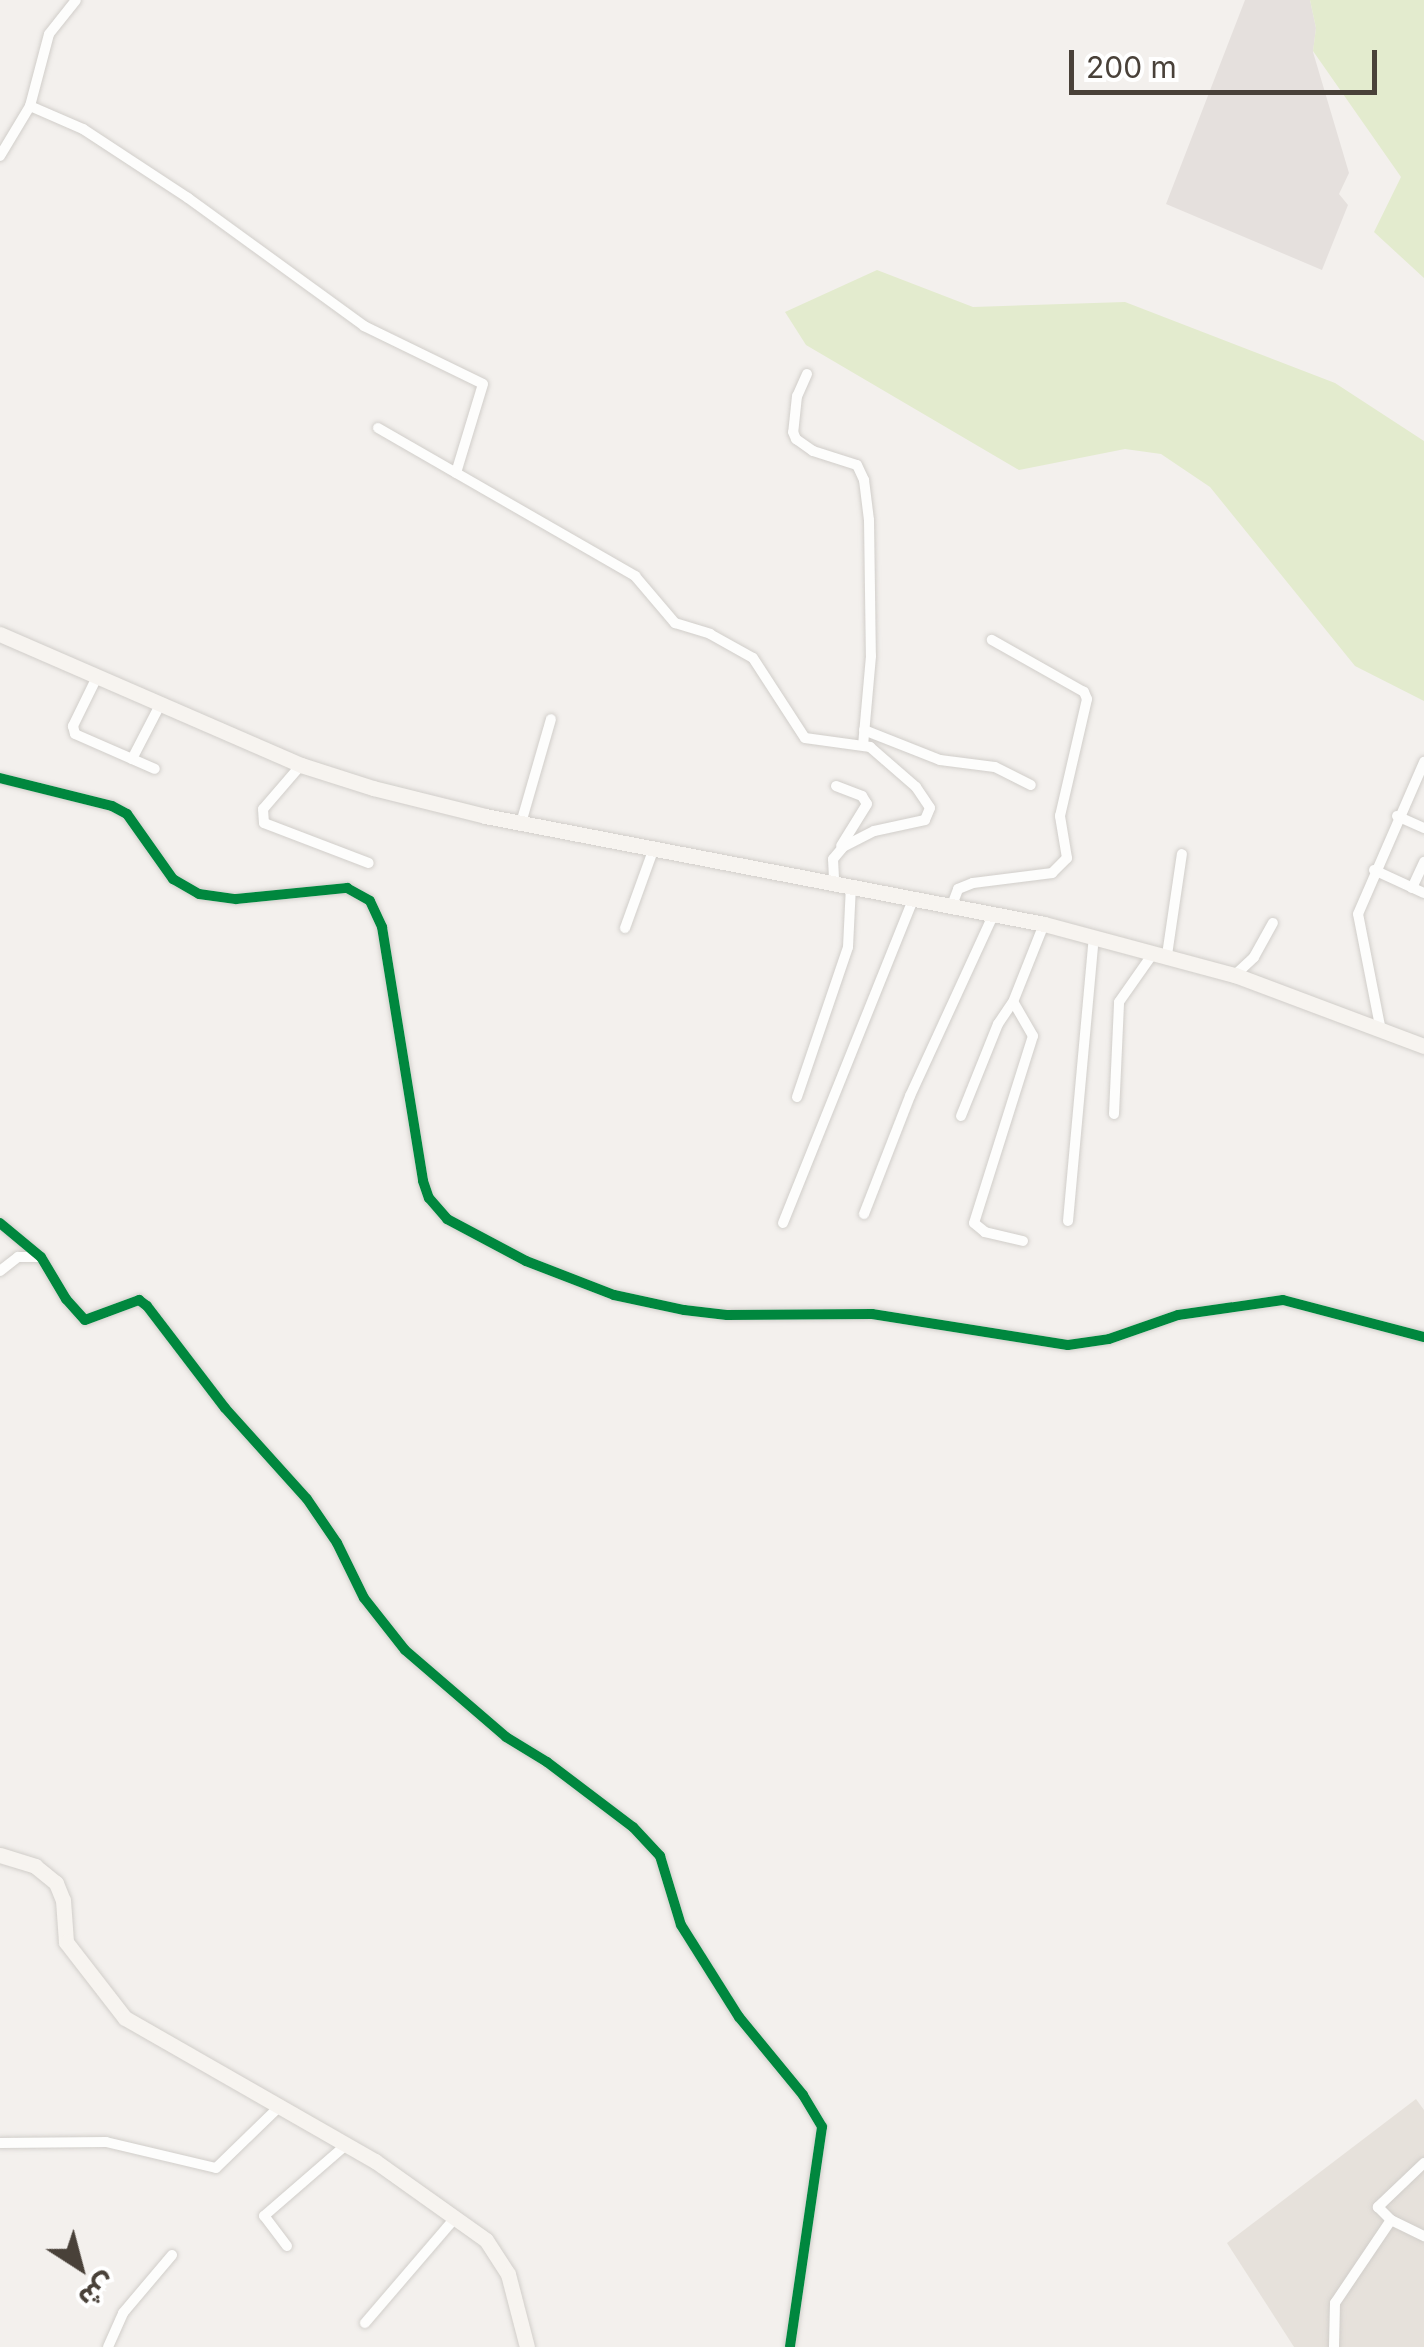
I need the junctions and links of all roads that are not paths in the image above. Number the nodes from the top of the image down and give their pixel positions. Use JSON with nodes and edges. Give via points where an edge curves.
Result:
{"nodes":[{"id":1,"x":76,"y":0,"type":"edge"},
{"id":2,"x":30,"y":106,"type":"junction"},
{"id":3,"x":0,"y":156,"type":"edge"},
{"id":4,"x":807,"y":374,"type":"dead end"},
{"id":5,"x":378,"y":428,"type":"dead end"},
{"id":6,"x":456,"y":473,"type":"junction"},
{"id":7,"x":0,"y":634,"type":"edge"},
{"id":8,"x":992,"y":640,"type":"dead end"},
{"id":9,"x":97,"y":677,"type":"junction"},
{"id":10,"x":161,"y":703,"type":"junction"},
{"id":11,"x":551,"y":719,"type":"dead end"},
{"id":12,"x":864,"y":730,"type":"junction"},
{"id":13,"x":863,"y":745,"type":"junction"},
{"id":14,"x":132,"y":759,"type":"junction"},
{"id":15,"x":1424,"y":762,"type":"edge"},
{"id":16,"x":301,"y":765,"type":"junction"},
{"id":17,"x":155,"y":769,"type":"dead end"},
{"id":18,"x":0,"y":778,"type":"edge"},
{"id":19,"x":1031,"y":785,"type":"dead end"},
{"id":20,"x":836,"y":786,"type":"dead end"},
{"id":21,"x":1398,"y":816,"type":"junction"},
{"id":22,"x":520,"y":823,"type":"junction"},
{"id":23,"x":1424,"y":828,"type":"edge"},
{"id":24,"x":654,"y":848,"type":"junction"},
{"id":25,"x":837,"y":851,"type":"junction"},
{"id":26,"x":1182,"y":854,"type":"dead end"},
{"id":27,"x":1424,"y":862,"type":"edge"},
{"id":28,"x":370,"y":863,"type":"dead end"},
{"id":29,"x":1374,"y":870,"type":"junction"},
{"id":30,"x":834,"y":880,"type":"junction"},
{"id":31,"x":851,"y":884,"type":"junction"},
{"id":32,"x":1418,"y":891,"type":"edge"},
{"id":33,"x":914,"y":897,"type":"junction"},
{"id":34,"x":952,"y":905,"type":"junction"},
{"id":35,"x":994,"y":914,"type":"junction"},
{"id":36,"x":1273,"y":922,"type":"dead end"},
{"id":37,"x":1044,"y":924,"type":"junction"},
{"id":38,"x":625,"y":928,"type":"dead end"},
{"id":39,"x":1094,"y":937,"type":"junction"},
{"id":40,"x":1160,"y":954,"type":"junction"},
{"id":41,"x":1235,"y":976,"type":"junction"},
{"id":42,"x":1013,"y":1002,"type":"junction"},
{"id":43,"x":1381,"y":1032,"type":"junction"},
{"id":44,"x":1424,"y":1046,"type":"edge"},
{"id":45,"x":797,"y":1097,"type":"dead end"},
{"id":46,"x":1114,"y":1114,"type":"dead end"},
{"id":47,"x":962,"y":1116,"type":"dead end"},
{"id":48,"x":864,"y":1214,"type":"dead end"},
{"id":49,"x":1068,"y":1221,"type":"dead end"},
{"id":50,"x":0,"y":1223,"type":"edge"},
{"id":51,"x":783,"y":1223,"type":"dead end"},
{"id":52,"x":1023,"y":1241,"type":"dead end"},
{"id":53,"x":41,"y":1257,"type":"junction"},
{"id":54,"x":0,"y":1271,"type":"edge"},
{"id":55,"x":1424,"y":1337,"type":"edge"},
{"id":56,"x":0,"y":1855,"type":"edge"},
{"id":57,"x":278,"y":2108,"type":"junction"},
{"id":58,"x":0,"y":2143,"type":"edge"},
{"id":59,"x":346,"y":2145,"type":"junction"},
{"id":60,"x":1424,"y":2163,"type":"edge"},
{"id":61,"x":455,"y":2218,"type":"junction"},
{"id":62,"x":1391,"y":2220,"type":"junction"},
{"id":63,"x":1424,"y":2236,"type":"edge"},
{"id":64,"x":286,"y":2246,"type":"dead end"},
{"id":65,"x":172,"y":2256,"type":"dead end"},
{"id":66,"x":365,"y":2323,"type":"dead end"},
{"id":67,"x":526,"y":2346,"type":"edge"},
{"id":68,"x":108,"y":2347,"type":"edge"},
{"id":69,"x":790,"y":2347,"type":"edge"},
{"id":70,"x":1334,"y":2347,"type":"edge"}],
"edges":[{"from":1,"to":2,"type":"street","via":[[42,49]]},
{"from":2,"to":3,"type":"street"},
{"from":2,"to":6,"type":"street","via":[[83,129],[188,198],[364,326],[483,384]]},
{"from":4,"to":12,"type":"street","via":[[797,396],[796,439],[857,466],[864,480],[871,656]]},
{"from":5,"to":6,"type":"street"},
{"from":6,"to":13,"type":"street","via":[[635,576],[676,622],[753,658],[805,738]]},
{"from":7,"to":9,"type":"main road"},
{"from":8,"to":34,"type":"street","via":[[1087,699],[1060,816],[1067,858],[1052,873],[972,882],[958,888]]},
{"from":9,"to":10,"type":"main road"},
{"from":9,"to":14,"type":"street","via":[[73,730]]},
{"from":10,"to":14,"type":"street"},
{"from":10,"to":16,"type":"main road"},
{"from":11,"to":22,"type":"street"},
{"from":12,"to":13,"type":"street"},
{"from":12,"to":19,"type":"street","via":[[940,760],[995,767]]},
{"from":13,"to":25,"type":"street","via":[[916,786],[930,808],[924,820],[861,836]]},
{"from":14,"to":17,"type":"street"},
{"from":15,"to":21,"type":"street"},
{"from":16,"to":22,"type":"main road"},
{"from":16,"to":28,"type":"street","via":[[263,809],[264,823]]},
{"from":18,"to":55,"type":"street","via":[[127,814],[174,880],[200,894],[236,898],[347,888],[370,900],[382,927],[422,1181],[448,1218],[526,1261],[614,1295],[684,1310],[872,1314],[1068,1345],[1178,1315],[1282,1300]]},
{"from":20,"to":25,"type":"street","via":[[867,804]]},
{"from":21,"to":23,"type":"street"},
{"from":21,"to":29,"type":"street"},
{"from":22,"to":24,"type":"main road"},
{"from":24,"to":30,"type":"main road"},
{"from":24,"to":38,"type":"street"},
{"from":25,"to":30,"type":"street"},
{"from":26,"to":40,"type":"street"},
{"from":27,"to":32,"type":"street"},
{"from":29,"to":32,"type":"street"},
{"from":29,"to":43,"type":"street","via":[[1358,914]]},
{"from":30,"to":31,"type":"main road"},
{"from":31,"to":33,"type":"main road"},
{"from":31,"to":45,"type":"street","via":[[848,947]]},
{"from":33,"to":34,"type":"main road"},
{"from":33,"to":51,"type":"street"},
{"from":34,"to":35,"type":"main road"},
{"from":35,"to":37,"type":"main road"},
{"from":35,"to":48,"type":"street"},
{"from":36,"to":41,"type":"street"},
{"from":37,"to":39,"type":"main road"},
{"from":37,"to":42,"type":"street"},
{"from":39,"to":40,"type":"main road"},
{"from":39,"to":49,"type":"street"},
{"from":40,"to":41,"type":"main road"},
{"from":40,"to":46,"type":"street","via":[[1118,1002]]},
{"from":41,"to":43,"type":"main road"},
{"from":42,"to":47,"type":"street"},
{"from":42,"to":52,"type":"street","via":[[1033,1036],[974,1223]]},
{"from":43,"to":44,"type":"main road"},
{"from":50,"to":53,"type":"street"},
{"from":53,"to":54,"type":"street","via":[[18,1257]]},
{"from":53,"to":69,"type":"street","via":[[86,1320],[139,1300],[146,1306],[307,1499],[364,1598],[405,1650],[506,1738],[632,1826],[660,1856],[681,1925],[822,2127]]},
{"from":56,"to":57,"type":"main road","via":[[35,1866],[56,1883],[66,1942],[125,2018]]},
{"from":57,"to":58,"type":"street","via":[[216,2168],[106,2142]]},
{"from":57,"to":59,"type":"main road"},
{"from":59,"to":61,"type":"main road"},
{"from":59,"to":64,"type":"street","via":[[264,2216]]},
{"from":60,"to":62,"type":"street","via":[[1378,2208]]},
{"from":61,"to":66,"type":"street"},
{"from":61,"to":67,"type":"main road","via":[[495,2250]]},
{"from":62,"to":63,"type":"street"},
{"from":62,"to":70,"type":"street","via":[[1335,2303]]},
{"from":65,"to":68,"type":"street","via":[[123,2312]]}]}
